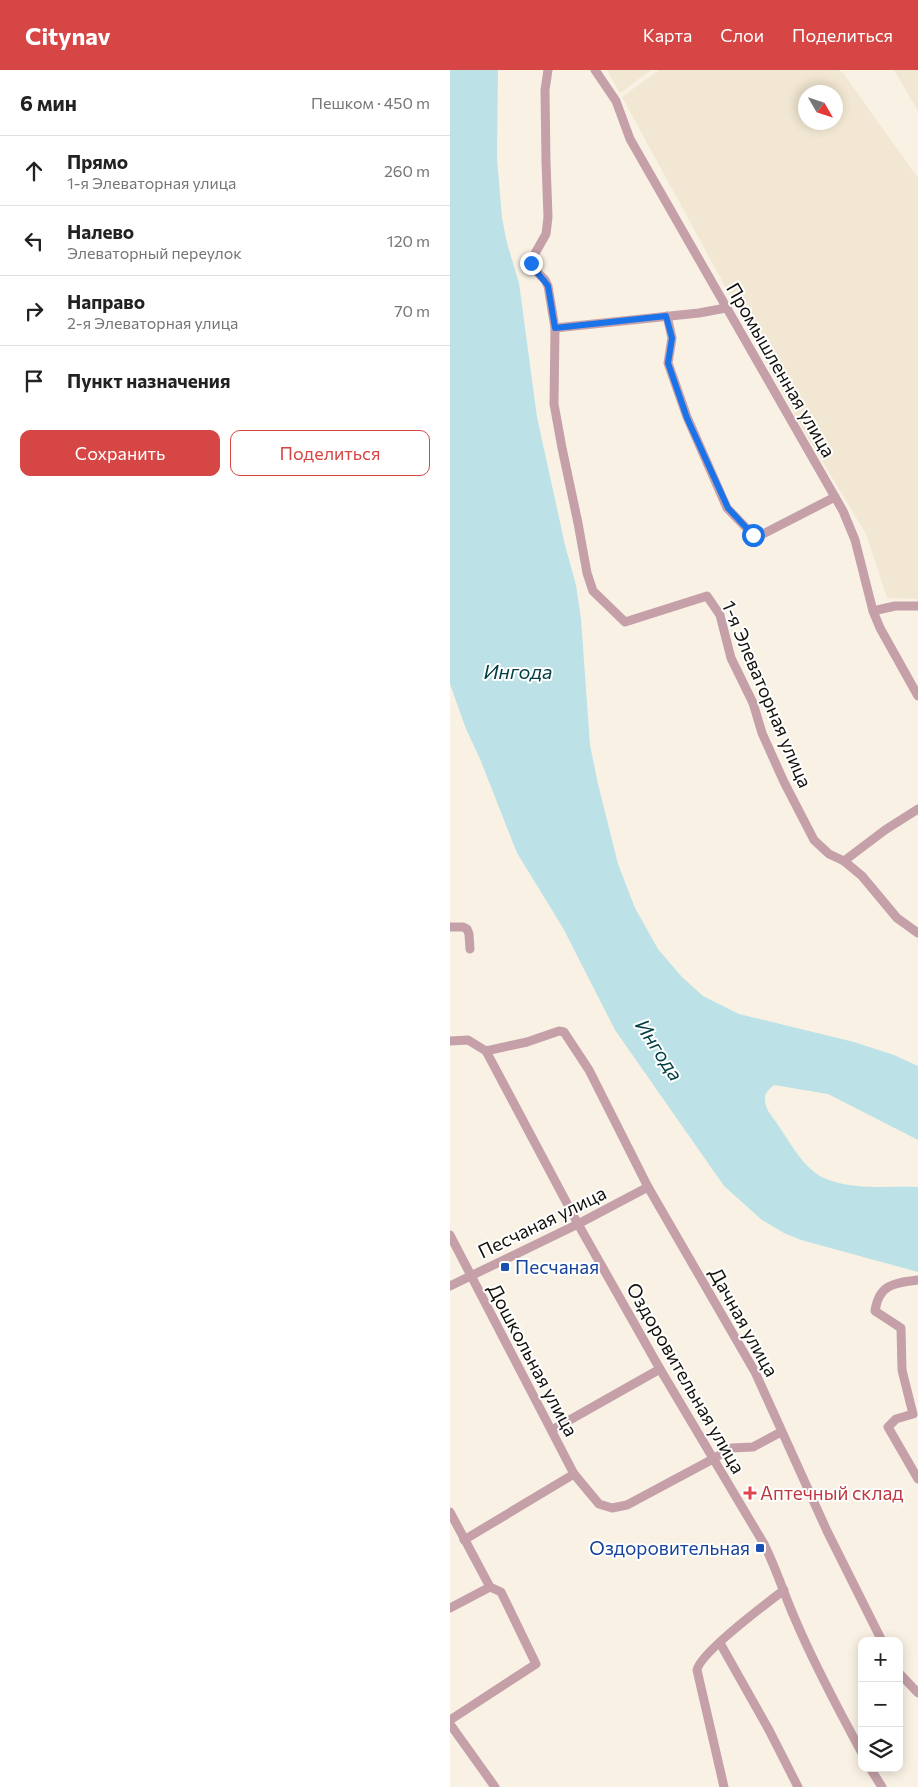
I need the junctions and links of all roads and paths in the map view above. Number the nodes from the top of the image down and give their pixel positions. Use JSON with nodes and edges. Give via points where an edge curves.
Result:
{"nodes":[{"id":1,"x":548,"y":70,"type":"edge"},
{"id":2,"x":595,"y":70,"type":"edge"},
{"id":3,"x":726,"y":308,"type":"junction"},
{"id":4,"x":666,"y":316,"type":"junction"},
{"id":5,"x":555,"y":328,"type":"junction"},
{"id":6,"x":835,"y":497,"type":"junction"},
{"id":7,"x":918,"y":606,"type":"edge"},
{"id":8,"x":873,"y":611,"type":"junction"},
{"id":9,"x":918,"y":696,"type":"edge"},
{"id":10,"x":918,"y":809,"type":"edge"},
{"id":11,"x":844,"y":862,"type":"junction"},
{"id":12,"x":450,"y":927,"type":"edge"},
{"id":13,"x":918,"y":933,"type":"edge"},
{"id":14,"x":470,"y":949,"type":"dead end"},
{"id":15,"x":450,"y":1041,"type":"edge"},
{"id":16,"x":486,"y":1052,"type":"junction"},
{"id":17,"x":648,"y":1187,"type":"junction"},
{"id":18,"x":578,"y":1224,"type":"junction"},
{"id":19,"x":450,"y":1235,"type":"edge"},
{"id":20,"x":471,"y":1276,"type":"junction"},
{"id":21,"x":918,"y":1280,"type":"edge"},
{"id":22,"x":450,"y":1286,"type":"edge"},
{"id":23,"x":660,"y":1369,"type":"junction"},
{"id":24,"x":915,"y":1415,"type":"edge"},
{"id":25,"x":552,"y":1430,"type":"junction"},
{"id":26,"x":781,"y":1432,"type":"junction"},
{"id":27,"x":713,"y":1459,"type":"junction"},
{"id":28,"x":574,"y":1474,"type":"junction"},
{"id":29,"x":918,"y":1479,"type":"edge"},
{"id":30,"x":450,"y":1512,"type":"edge"},
{"id":31,"x":464,"y":1540,"type":"junction"},
{"id":32,"x":490,"y":1587,"type":"junction"},
{"id":33,"x":784,"y":1590,"type":"junction"},
{"id":34,"x":450,"y":1608,"type":"edge"},
{"id":35,"x":880,"y":1637,"type":"edge"},
{"id":36,"x":720,"y":1643,"type":"junction"},
{"id":37,"x":903,"y":1678,"type":"edge"},
{"id":38,"x":918,"y":1693,"type":"edge"},
{"id":39,"x":450,"y":1720,"type":"edge"},
{"id":40,"x":450,"y":1724,"type":"edge"},
{"id":41,"x":858,"y":1744,"type":"edge"},
{"id":42,"x":873,"y":1772,"type":"edge"},
{"id":43,"x":495,"y":1787,"type":"edge"},
{"id":44,"x":724,"y":1787,"type":"edge"},
{"id":45,"x":798,"y":1787,"type":"edge"},
{"id":46,"x":882,"y":1787,"type":"edge"}],
"edges":[{"from":1,"to":5,"type":"street","via":[[545,99],[548,217],[546,234],[531,263],[548,286]]},
{"from":2,"to":3,"type":"street","name":"Промышленная улица","via":[[616,101],[630,139]]},
{"from":3,"to":4,"type":"street"},
{"from":3,"to":6,"type":"street","name":"Промышленная улица"},
{"from":4,"to":5,"type":"street"},
{"from":4,"to":6,"type":"street","via":[[672,338],[668,363],[687,418],[728,508],[757,538]]},
{"from":5,"to":11,"type":"street","name":"1-я Элеваторная улица","via":[[554,404],[593,590],[625,622],[707,596],[720,615],[731,658],[753,703],[762,734],[784,782],[814,840]]},
{"from":6,"to":8,"type":"street","name":"Промышленная улица","via":[[855,540]]},
{"from":7,"to":8,"type":"street","via":[[895,606]]},
{"from":8,"to":9,"type":"street","name":"Промышленная улица"},
{"from":10,"to":11,"type":"street","via":[[884,830]]},
{"from":11,"to":13,"type":"street","name":"1-я Элеваторная улица","via":[[862,876],[897,918]]},
{"from":12,"to":14,"type":"street","via":[[467,929]]},
{"from":15,"to":16,"type":"street","via":[[468,1040]]},
{"from":16,"to":17,"type":"street","name":"Дачная улица","via":[[564,1032],[590,1070]]},
{"from":16,"to":18,"type":"street","name":"Оздоровительная улица"},
{"from":17,"to":18,"type":"street","name":"Песчаная улица"},
{"from":17,"to":26,"type":"street","name":"Дачная улица","via":[[755,1372]]},
{"from":18,"to":20,"type":"street","name":"Песчаная улица"},
{"from":18,"to":23,"type":"street","name":"Оздоровительная улица"},
{"from":19,"to":20,"type":"street","name":"Дошкольная улица"},
{"from":20,"to":22,"type":"street","name":"Песчаная улица"},
{"from":20,"to":25,"type":"street","name":"Дошкольная улица"},
{"from":21,"to":24,"type":"street","via":[[892,1283],[877,1299],[875,1311],[901,1328],[902,1370]]},
{"from":23,"to":25,"type":"street"},
{"from":23,"to":27,"type":"street","name":"Оздоровительная улица"},
{"from":24,"to":29,"type":"street","via":[[896,1419],[888,1427]]},
{"from":25,"to":28,"type":"street","name":"Дошкольная улица"},
{"from":26,"to":27,"type":"street","name":"Дошкольная улица","via":[[752,1447],[731,1448]]},
{"from":26,"to":35,"type":"street","name":"Дачная улица"},
{"from":27,"to":28,"type":"street","name":"Дошкольная улица","via":[[627,1505],[612,1508],[599,1504]]},
{"from":27,"to":33,"type":"street","name":"Оздоровительная улица","via":[[764,1544]]},
{"from":28,"to":31,"type":"street"},
{"from":30,"to":31,"type":"street"},
{"from":31,"to":32,"type":"street"},
{"from":32,"to":34,"type":"street"},
{"from":32,"to":39,"type":"street","via":[[500,1592],[536,1664]]},
{"from":33,"to":36,"type":"street"},
{"from":33,"to":41,"type":"street","name":"Оздоровительная улица","via":[[808,1648]]},
{"from":36,"to":44,"type":"street","via":[[698,1664],[697,1670]]},
{"from":36,"to":45,"type":"street"},
{"from":37,"to":38,"type":"street"},
{"from":40,"to":43,"type":"street"},
{"from":42,"to":46,"type":"street"}]}
